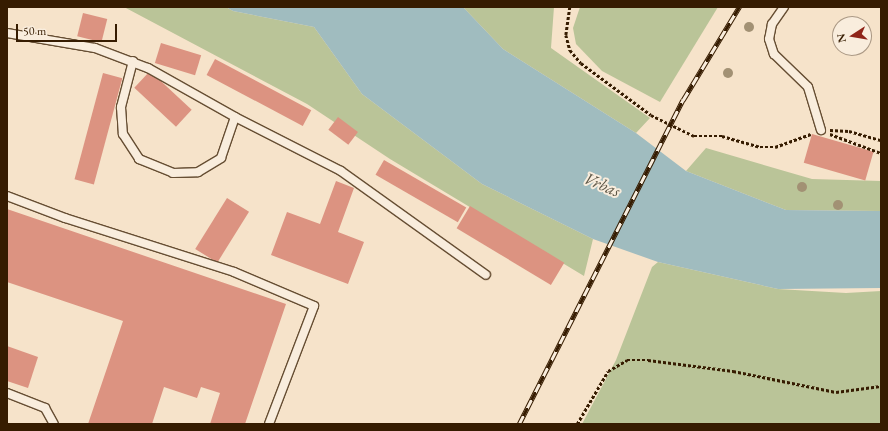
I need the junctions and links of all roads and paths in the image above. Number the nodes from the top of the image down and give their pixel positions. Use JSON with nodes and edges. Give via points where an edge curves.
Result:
{"nodes":[{"id":1,"x":570,"y":7,"type":"edge"},
{"id":2,"x":784,"y":7,"type":"edge"},
{"id":3,"x":7,"y":33,"type":"edge"},
{"id":4,"x":133,"y":61,"type":"junction"},
{"id":5,"x":235,"y":116,"type":"junction"},
{"id":6,"x":820,"y":130,"type":"junction"},
{"id":7,"x":881,"y":140,"type":"edge"},
{"id":8,"x":881,"y":153,"type":"edge"},
{"id":9,"x":7,"y":196,"type":"edge"},
{"id":10,"x":486,"y":275,"type":"dead end"},
{"id":11,"x":881,"y":386,"type":"edge"},
{"id":12,"x":7,"y":393,"type":"edge"},
{"id":13,"x":54,"y":424,"type":"edge"},
{"id":14,"x":269,"y":424,"type":"edge"},
{"id":15,"x":577,"y":424,"type":"edge"}],
"edges":[{"from":1,"to":6,"type":"path","via":[[566,35],[570,50],[581,64],[651,115],[694,136],[722,136],[760,147],[775,148]]},
{"from":2,"to":6,"type":"lane","via":[[772,24],[769,39],[774,54],[808,87]]},
{"from":3,"to":4,"type":"lane","via":[[95,48]]},
{"from":4,"to":5,"type":"lane"},
{"from":4,"to":5,"type":"lane","via":[[121,107],[123,134],[139,159],[173,173],[198,172],[221,158]]},
{"from":5,"to":10,"type":"lane","via":[[341,170]]},
{"from":6,"to":7,"type":"path","via":[[850,131]]},
{"from":6,"to":8,"type":"path"},
{"from":9,"to":14,"type":"lane","via":[[65,218],[234,272],[314,306]]},
{"from":11,"to":15,"type":"path","via":[[836,392],[733,371],[648,360],[627,360],[608,371]]},
{"from":12,"to":13,"type":"lane","via":[[45,408]]}]}
